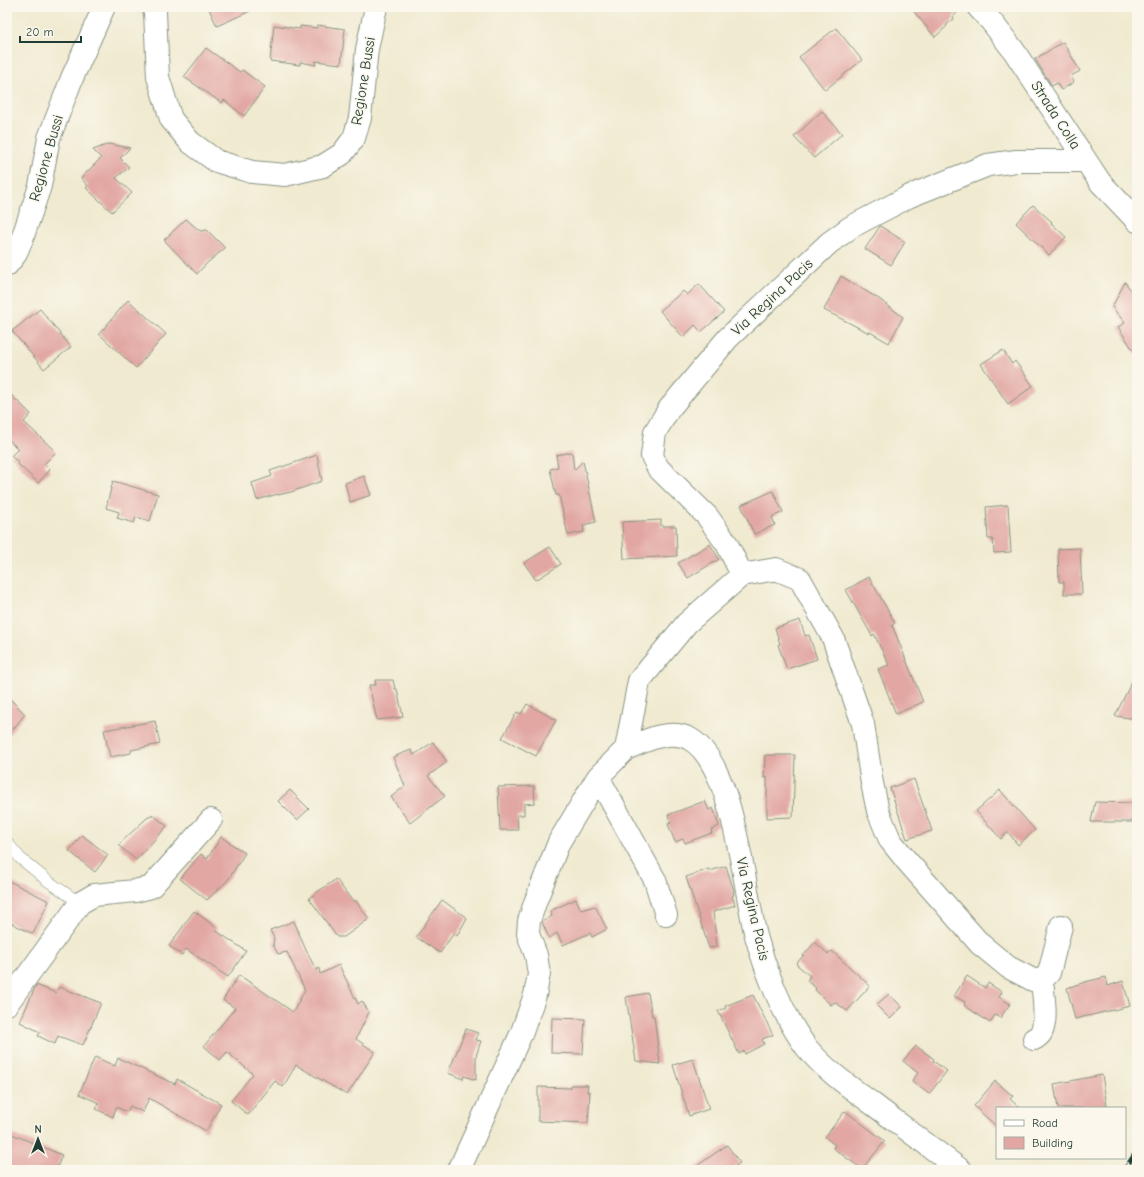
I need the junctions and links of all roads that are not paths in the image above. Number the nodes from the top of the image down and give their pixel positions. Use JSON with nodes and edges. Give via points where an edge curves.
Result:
{"nodes":[{"id":1,"x":104,"y":7,"type":"edge"},
{"id":2,"x":153,"y":7,"type":"edge"},
{"id":3,"x":376,"y":7,"type":"edge"},
{"id":4,"x":978,"y":7,"type":"edge"},
{"id":5,"x":1086,"y":161,"type":"junction"},
{"id":6,"x":1137,"y":221,"type":"edge"},
{"id":7,"x":7,"y":265,"type":"edge"},
{"id":8,"x":742,"y":575,"type":"junction"},
{"id":9,"x":626,"y":749,"type":"junction"},
{"id":10,"x":598,"y":777,"type":"junction"},
{"id":11,"x":211,"y":820,"type":"dead end"},
{"id":12,"x":7,"y":842,"type":"edge"},
{"id":13,"x":80,"y":903,"type":"junction"},
{"id":14,"x":666,"y":915,"type":"dead end"},
{"id":15,"x":1061,"y":926,"type":"dead end"},
{"id":16,"x":1042,"y":980,"type":"junction"},
{"id":17,"x":7,"y":1004,"type":"edge"},
{"id":18,"x":1034,"y":1039,"type":"dead end"},
{"id":19,"x":459,"y":1170,"type":"edge"},
{"id":20,"x":961,"y":1170,"type":"edge"}],
"edges":[{"from":1,"to":7,"type":"street","name":"Regione Bussi","via":[[72,78],[49,138],[40,186],[22,239]]},
{"from":2,"to":3,"type":"street","name":"Regione Bussi","via":[[158,77],[171,119],[190,142],[216,160],[252,172],[285,174],[323,166],[342,154],[354,138],[360,118],[367,49]]},
{"from":4,"to":5,"type":"street","name":"Strada Colla","via":[[1014,51]]},
{"from":5,"to":6,"type":"street","name":"Strada Colla","via":[[1100,182]]},
{"from":5,"to":8,"type":"street","name":"Via Regina Pacis","via":[[1016,161],[988,165],[910,196],[851,227],[829,243],[723,344],[669,409],[654,432],[652,456],[658,468],[707,516],[727,544]]},
{"from":8,"to":9,"type":"street","via":[[687,623],[639,681]]},
{"from":8,"to":16,"type":"street","via":[[776,569],[800,579],[833,638],[850,684],[863,724],[878,811],[890,840],[980,944],[1008,967],[1032,980]]},
{"from":9,"to":10,"type":"street","name":"Via Regina Pacis"},
{"from":9,"to":20,"type":"street","name":"Via Regina Pacis","via":[[649,739],[676,735],[688,738],[701,749],[713,767],[724,793],[737,839],[761,954],[770,981],[792,1024],[807,1048],[834,1074]]},
{"from":10,"to":14,"type":"street","via":[[655,880]]},
{"from":10,"to":19,"type":"street","name":"Via Regina Pacis","via":[[560,842],[536,900],[529,921],[528,934],[536,955],[539,974],[535,995],[522,1032]]},
{"from":11,"to":13,"type":"street","via":[[151,886],[135,891],[94,895]]},
{"from":12,"to":13,"type":"lane","via":[[20,858]]},
{"from":13,"to":17,"type":"street"},
{"from":15,"to":16,"type":"street","via":[[1049,973]]},
{"from":16,"to":18,"type":"street","via":[[1043,1026],[1040,1034]]}]}
